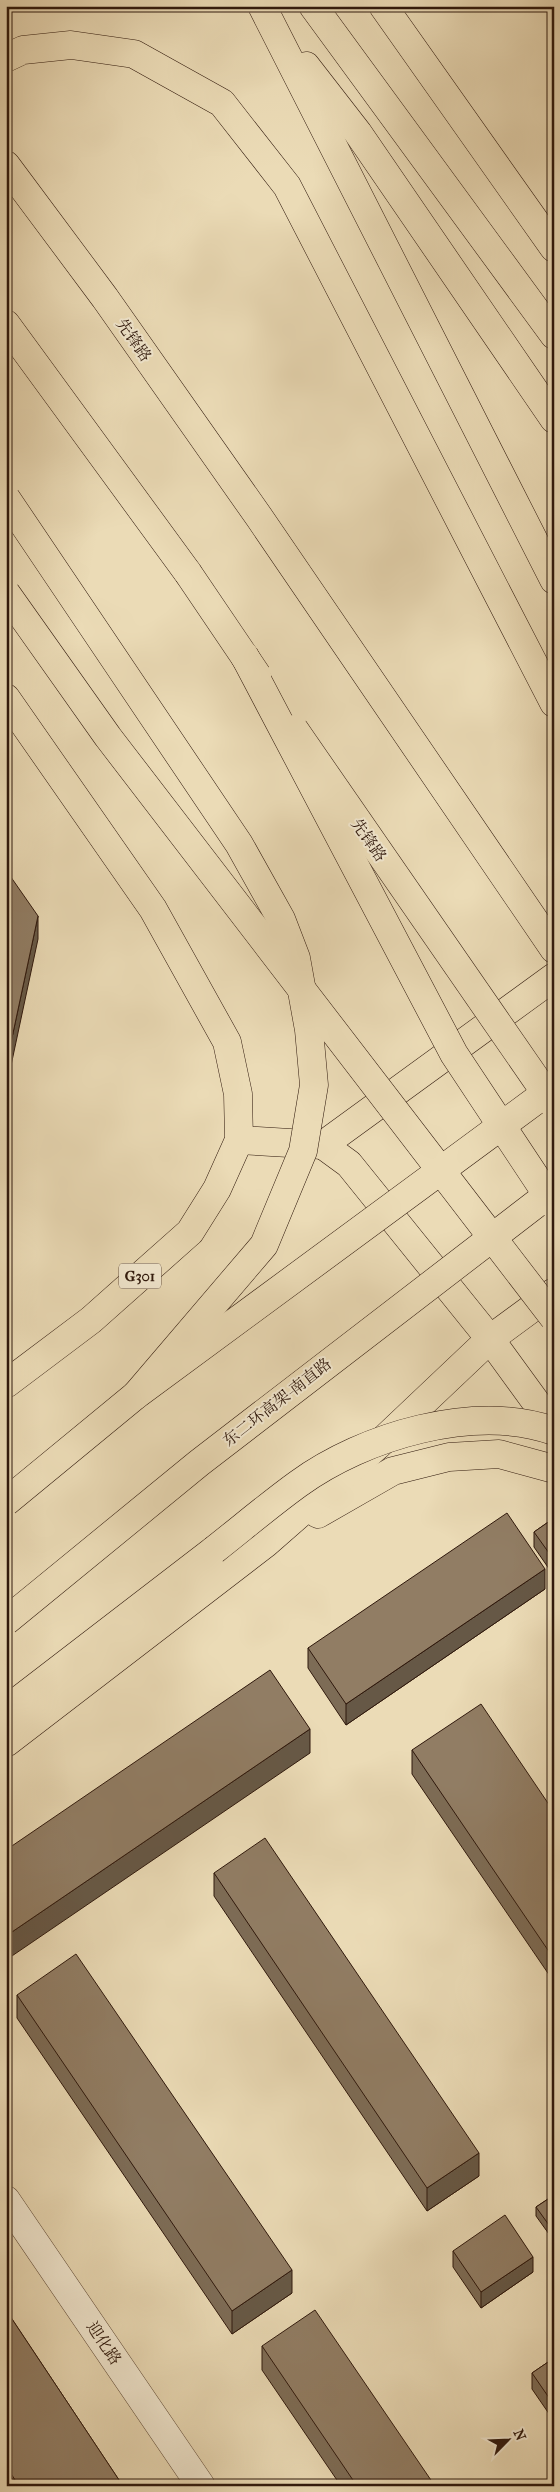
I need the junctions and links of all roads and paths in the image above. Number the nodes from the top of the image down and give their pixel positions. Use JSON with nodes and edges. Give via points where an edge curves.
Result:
{"nodes":[{"id":1,"x":241,"y":6,"type":"edge"},
{"id":2,"x":262,"y":6,"type":"edge"},
{"id":3,"x":313,"y":6,"type":"edge"},
{"id":4,"x":383,"y":6,"type":"edge"},
{"id":5,"x":6,"y":58,"type":"edge"},
{"id":6,"x":6,"y":165,"type":"edge"},
{"id":7,"x":554,"y":248,"type":"edge"},
{"id":8,"x":6,"y":324,"type":"edge"},
{"id":9,"x":554,"y":335,"type":"edge"},
{"id":10,"x":554,"y":419,"type":"edge"},
{"id":11,"x":6,"y":498,"type":"edge"},
{"id":12,"x":554,"y":580,"type":"edge"},
{"id":13,"x":6,"y":594,"type":"edge"},
{"id":14,"x":244,"y":655,"type":"junction"},
{"id":15,"x":6,"y":698,"type":"edge"},
{"id":16,"x":554,"y":703,"type":"edge"},
{"id":17,"x":554,"y":948,"type":"edge"},
{"id":18,"x":554,"y":977,"type":"edge"},
{"id":19,"x":554,"y":1087,"type":"edge"},
{"id":20,"x":554,"y":1104,"type":"edge"},
{"id":21,"x":239,"y":1140,"type":"junction"},
{"id":22,"x":323,"y":1145,"type":"junction"},
{"id":23,"x":554,"y":1190,"type":"edge"},
{"id":24,"x":554,"y":1205,"type":"edge"},
{"id":25,"x":554,"y":1292,"type":"edge"},
{"id":26,"x":554,"y":1318,"type":"edge"},
{"id":27,"x":490,"y":1339,"type":"junction"},
{"id":28,"x":6,"y":1384,"type":"edge"},
{"id":29,"x":136,"y":1394,"type":"junction"},
{"id":30,"x":554,"y":1429,"type":"edge"},
{"id":31,"x":554,"y":1469,"type":"edge"},
{"id":32,"x":6,"y":1502,"type":"edge"},
{"id":33,"x":265,"y":1544,"type":"junction"},
{"id":34,"x":6,"y":1621,"type":"edge"},
{"id":35,"x":6,"y":1710,"type":"edge"},
{"id":36,"x":6,"y":1743,"type":"edge"},
{"id":37,"x":6,"y":2200,"type":"edge"},
{"id":38,"x":201,"y":2486,"type":"edge"}],
"edges":[{"from":1,"to":10,"type":"main road","via":[[305,65],[358,133]]},
{"from":2,"to":12,"type":"main road"},
{"from":3,"to":9,"type":"main road"},
{"from":4,"to":7,"type":"main road"},
{"from":5,"to":16,"type":"main road","via":[[23,50],[71,45],[134,54],[222,103],[287,186]]},
{"from":6,"to":17,"type":"main road","name":"先锋路","via":[[259,517]]},
{"from":8,"to":14,"type":"main road","name":"先锋路","bridge":true,"via":[[188,572]]},
{"from":11,"to":29,"type":"main road","bridge":true,"via":[[239,844],[281,919],[296,958],[309,1030],[314,1085],[303,1151],[264,1246]]},
{"from":13,"to":26,"type":"main road","bridge":true,"via":[[108,736]]},
{"from":14,"to":20,"type":"main road","name":"先锋路","bridge":true},
{"from":14,"to":24,"type":"main road","bridge":true,"via":[[454,1054]]},
{"from":15,"to":21,"type":"main road","via":[[152,909],[227,1042],[238,1094]]},
{"from":18,"to":22,"type":"main road"},
{"from":19,"to":29,"type":"main road","bridge":true},
{"from":21,"to":22,"type":"main road"},
{"from":21,"to":28,"type":"main road","number":"G301","via":[[217,1189],[190,1232],[91,1320]]},
{"from":22,"to":27,"type":"main road","via":[[349,1164]]},
{"from":23,"to":34,"type":"main road","name":"东二环高架-南直路","bridge":true,"via":[[199,1463]]},
{"from":25,"to":27,"type":"main road"},
{"from":27,"to":30,"type":"main road"},
{"from":27,"to":33,"type":"main road","via":[[377,1446]]},
{"from":29,"to":32,"type":"main road","bridge":true},
{"from":30,"to":35,"type":"main road","bridge":true,"via":[[502,1420],[472,1421],[404,1434],[356,1451],[298,1484]]},
{"from":31,"to":33,"type":"main road","via":[[499,1454],[449,1457],[393,1471]]},
{"from":33,"to":36,"type":"main road"},
{"from":37,"to":38,"type":"street","name":"迎化路"}]}
